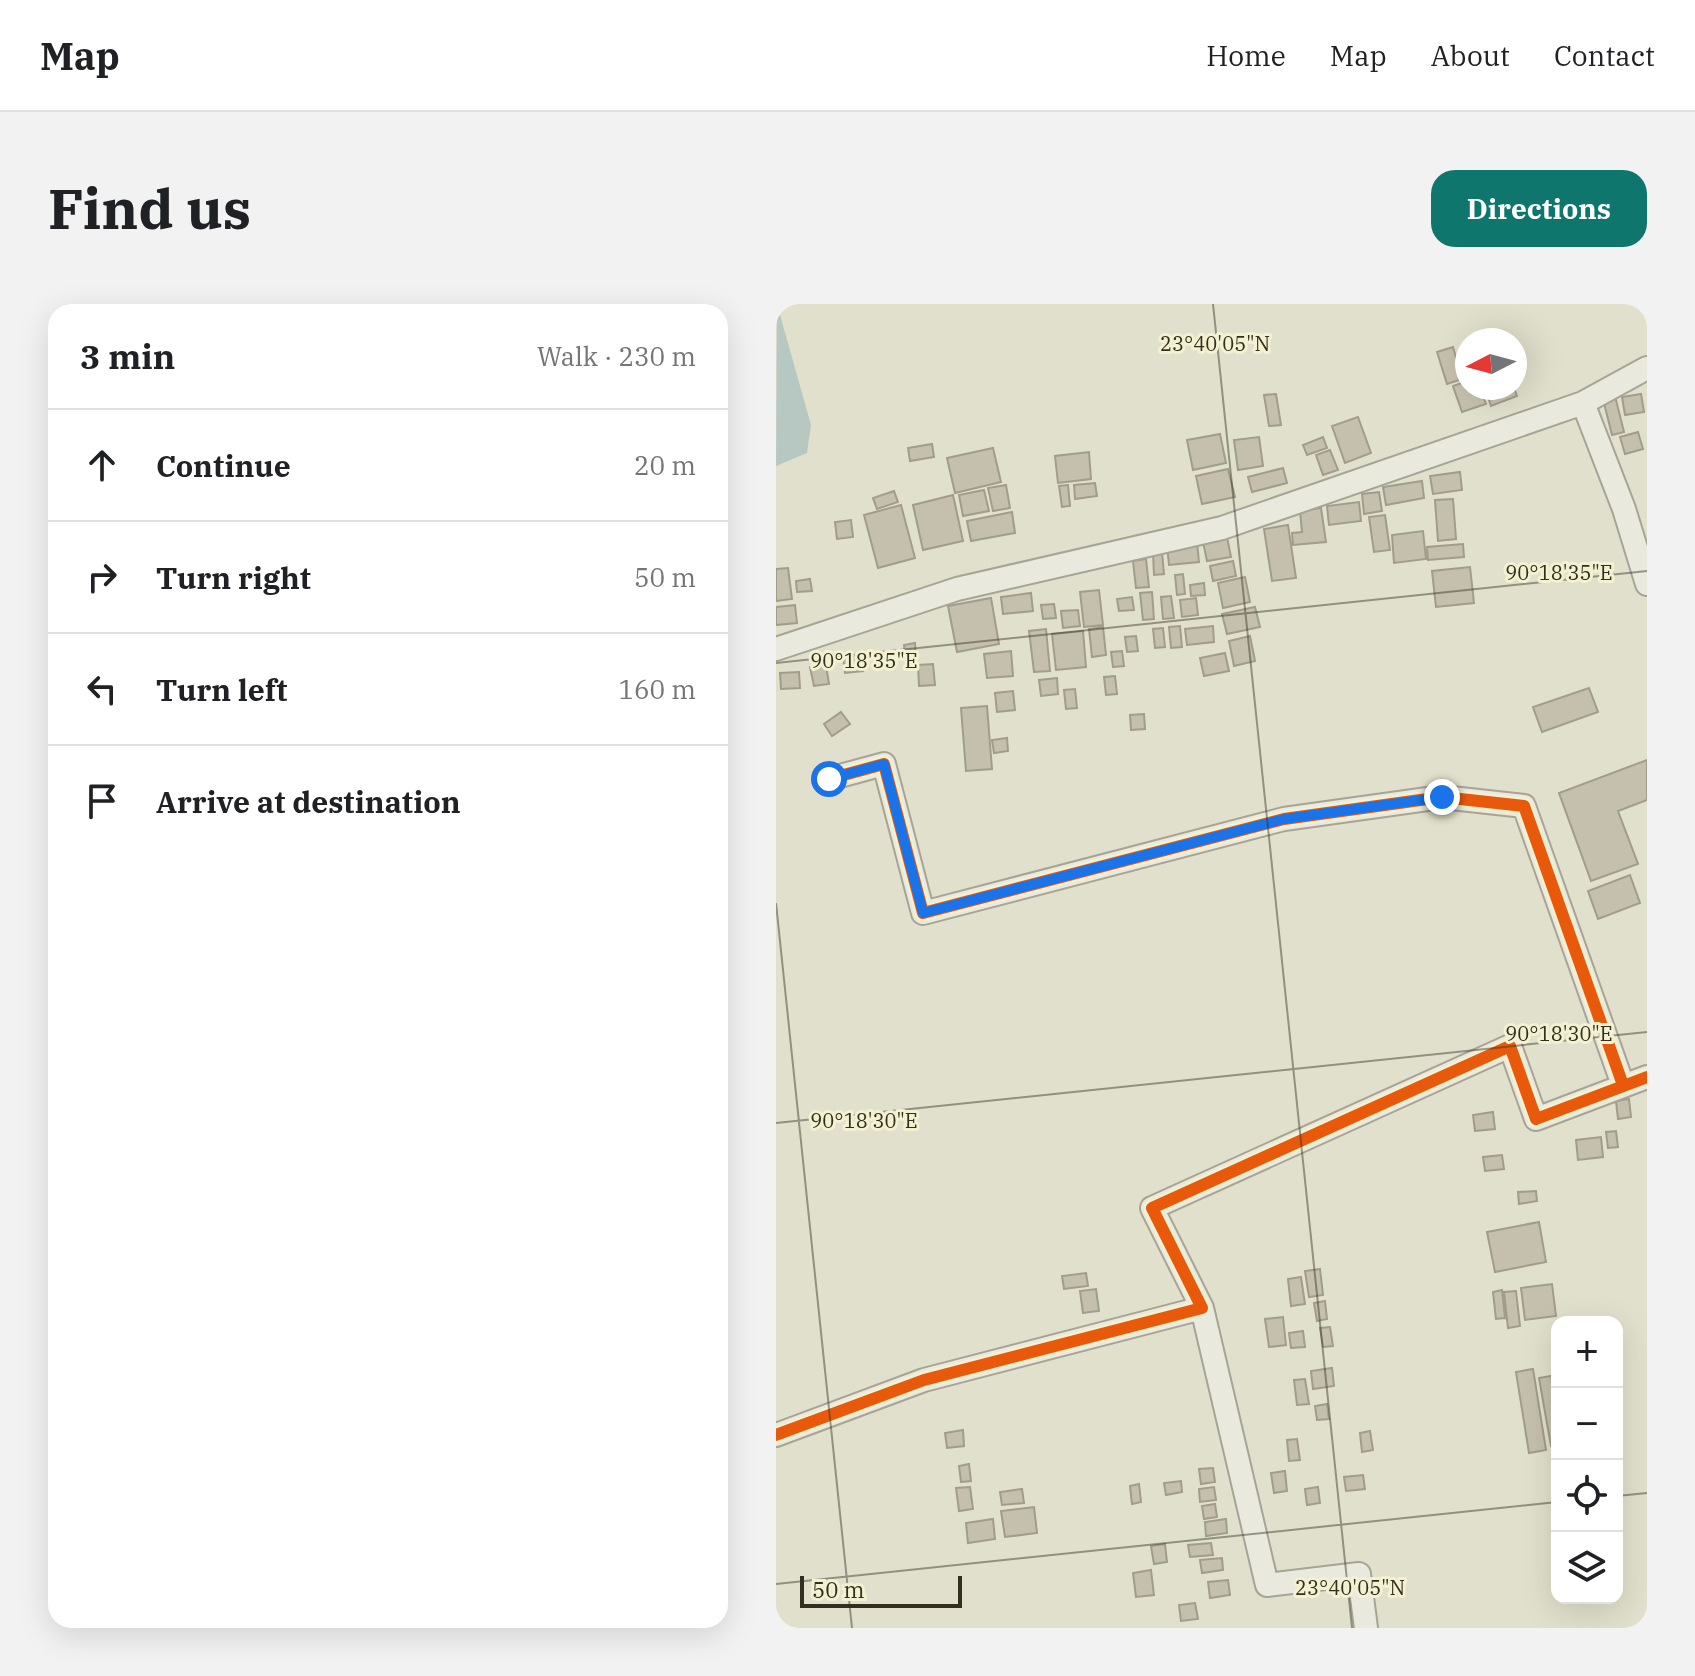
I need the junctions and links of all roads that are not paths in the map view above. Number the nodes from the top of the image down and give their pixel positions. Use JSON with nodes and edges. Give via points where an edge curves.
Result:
{"nodes":[{"id":1,"x":1647,"y":368,"type":"edge"},
{"id":2,"x":1583,"y":403,"type":"junction"},
{"id":3,"x":1647,"y":584,"type":"edge"},
{"id":4,"x":776,"y":649,"type":"edge"},
{"id":5,"x":829,"y":779,"type":"dead end"},
{"id":6,"x":1647,"y":1077,"type":"edge"},
{"id":7,"x":1623,"y":1085,"type":"junction"},
{"id":8,"x":1202,"y":1308,"type":"junction"},
{"id":9,"x":776,"y":1435,"type":"edge"},
{"id":10,"x":1366,"y":1628,"type":"edge"}],
"edges":[{"from":1,"to":2,"type":"street"},
{"from":2,"to":3,"type":"street"},
{"from":2,"to":4,"type":"street","via":[[1222,528],[957,589]]},
{"from":5,"to":7,"type":"street","via":[[884,764],[923,913],[1284,819],[1442,797],[1524,806]]},
{"from":6,"to":7,"type":"street"},
{"from":7,"to":8,"type":"street","via":[[1536,1119],[1510,1046],[1152,1208]]},
{"from":8,"to":9,"type":"street","via":[[924,1380]]},
{"from":8,"to":10,"type":"street","via":[[1267,1585],[1359,1574]]}]}
